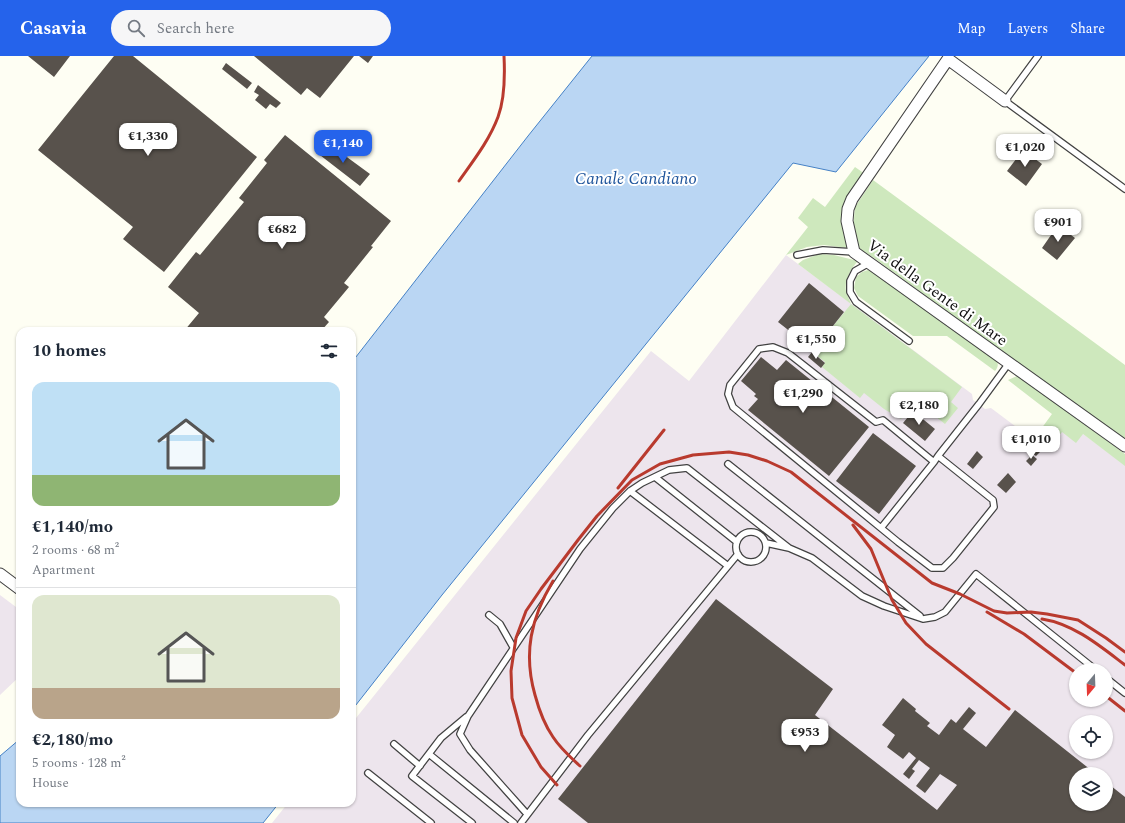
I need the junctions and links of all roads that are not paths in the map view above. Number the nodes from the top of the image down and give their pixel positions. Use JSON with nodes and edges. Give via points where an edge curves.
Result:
{"nodes":[{"id":1,"x":1038,"y":56,"type":"edge"},
{"id":2,"x":949,"y":58,"type":"edge"},
{"id":3,"x":1005,"y":101,"type":"junction"},
{"id":4,"x":1125,"y":189,"type":"edge"},
{"id":5,"x":854,"y":252,"type":"junction"},
{"id":6,"x":797,"y":255,"type":"dead end"},
{"id":7,"x":869,"y":263,"type":"junction"},
{"id":8,"x":909,"y":341,"type":"dead end"},
{"id":9,"x":1009,"y":363,"type":"junction"},
{"id":10,"x":1125,"y":446,"type":"edge"},
{"id":11,"x":938,"y":456,"type":"junction"},
{"id":12,"x":934,"y":462,"type":"junction"},
{"id":13,"x":728,"y":464,"type":"dead end"},
{"id":14,"x":655,"y":477,"type":"junction"},
{"id":15,"x":630,"y":491,"type":"junction"},
{"id":16,"x":881,"y":528,"type":"junction"},
{"id":17,"x":737,"y":542,"type":"junction"},
{"id":18,"x":766,"y":542,"type":"junction"},
{"id":19,"x":789,"y":548,"type":"junction"},
{"id":20,"x":738,"y":554,"type":"junction"},
{"id":21,"x":728,"y":566,"type":"junction"},
{"id":22,"x":0,"y":574,"type":"edge"},
{"id":23,"x":16,"y":586,"type":"edge"},
{"id":24,"x":489,"y":615,"type":"dead end"},
{"id":25,"x":923,"y":619,"type":"junction"},
{"id":26,"x":513,"y":647,"type":"junction"},
{"id":27,"x":1087,"y":663,"type":"edge"},
{"id":28,"x":1113,"y":684,"type":"edge"},
{"id":29,"x":1125,"y":693,"type":"edge"},
{"id":30,"x":468,"y":716,"type":"junction"},
{"id":31,"x":394,"y":744,"type":"dead end"},
{"id":32,"x":429,"y":754,"type":"junction"},
{"id":33,"x":420,"y":766,"type":"junction"},
{"id":34,"x":368,"y":773,"type":"dead end"},
{"id":35,"x":527,"y":814,"type":"junction"},
{"id":36,"x":431,"y":823,"type":"edge"},
{"id":37,"x":472,"y":823,"type":"edge"},
{"id":38,"x":514,"y":823,"type":"edge"},
{"id":39,"x":521,"y":823,"type":"edge"}],
"edges":[{"from":1,"to":3,"type":"lane"},
{"from":2,"to":3,"type":"street","name":"Via della Gente di Mare"},
{"from":2,"to":5,"type":"street","name":"Via della Gente di Mare","via":[[852,199],[847,221]]},
{"from":3,"to":4,"type":"lane"},
{"from":5,"to":6,"type":"lane","via":[[823,250]]},
{"from":5,"to":7,"type":"street","name":"Via della Gente di Mare"},
{"from":7,"to":8,"type":"lane","via":[[855,271],[850,281],[850,292],[856,302]]},
{"from":7,"to":9,"type":"street","name":"Via della Gente di Mare"},
{"from":9,"to":10,"type":"street","name":"Via della Gente di Mare"},
{"from":9,"to":11,"type":"lane"},
{"from":11,"to":12,"type":"lane"},
{"from":11,"to":16,"type":"lane","via":[[993,500],[994,507],[943,568],[932,568]]},
{"from":12,"to":16,"type":"lane"},
{"from":12,"to":16,"type":"lane","via":[[883,420],[876,422],[788,353],[772,348],[759,349],[754,355],[730,385],[728,394],[733,407]]},
{"from":13,"to":25,"type":"lane"},
{"from":14,"to":15,"type":"lane"},
{"from":14,"to":17,"type":"lane"},
{"from":14,"to":19,"type":"lane","via":[[669,470],[687,468]]},
{"from":15,"to":21,"type":"lane"},
{"from":15,"to":26,"type":"lane","via":[[580,549]]},
{"from":17,"to":18,"type":"lane","via":[[742,535],[752,532],[760,535]]},
{"from":17,"to":20,"type":"lane"},
{"from":18,"to":19,"type":"lane"},
{"from":18,"to":20,"type":"lane","via":[[766,552],[756,561],[746,561]]},
{"from":19,"to":25,"type":"lane","via":[[812,558],[862,596]]},
{"from":20,"to":21,"type":"lane"},
{"from":21,"to":35,"type":"lane","via":[[588,735]]},
{"from":22,"to":23,"type":"street"},
{"from":24,"to":26,"type":"lane","via":[[500,624]]},
{"from":25,"to":27,"type":"lane","via":[[945,612],[976,574]]},
{"from":26,"to":30,"type":"lane"},
{"from":28,"to":29,"type":"lane"},
{"from":30,"to":32,"type":"lane","via":[[441,738]]},
{"from":30,"to":35,"type":"lane","via":[[460,734],[470,750]]},
{"from":31,"to":33,"type":"lane"},
{"from":32,"to":33,"type":"lane"},
{"from":32,"to":38,"type":"lane"},
{"from":33,"to":37,"type":"lane","via":[[412,776]]},
{"from":34,"to":36,"type":"lane"},
{"from":35,"to":39,"type":"lane"}]}
